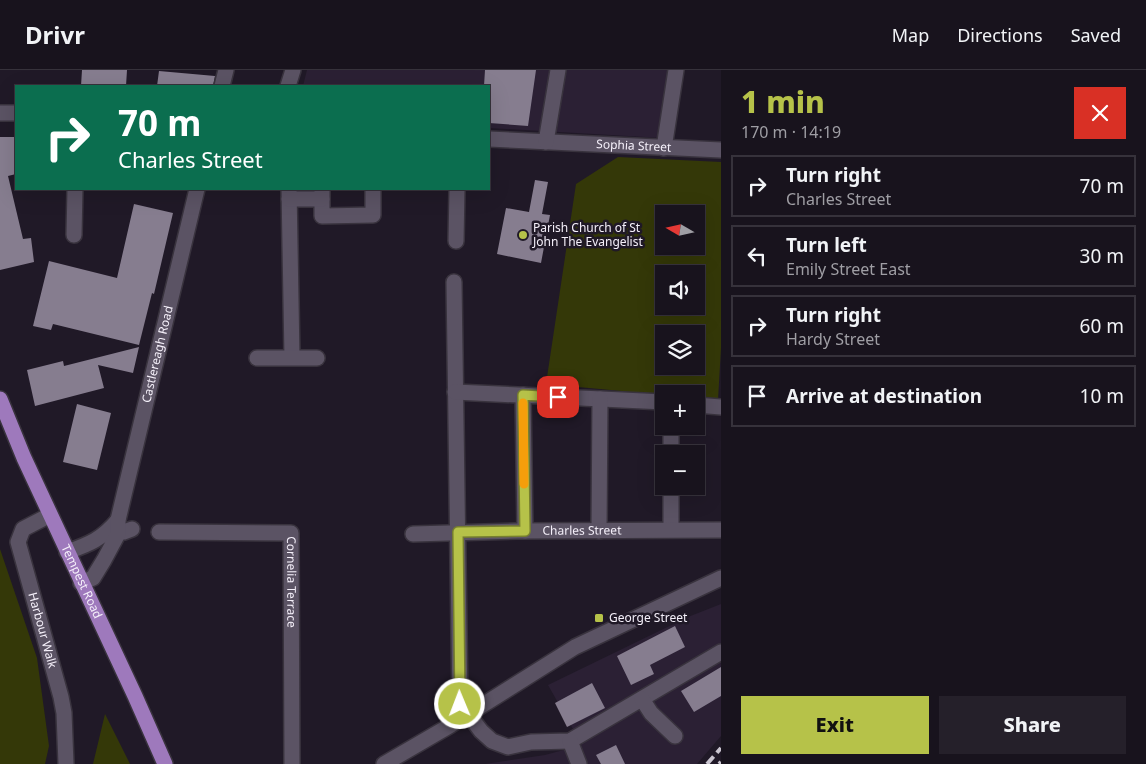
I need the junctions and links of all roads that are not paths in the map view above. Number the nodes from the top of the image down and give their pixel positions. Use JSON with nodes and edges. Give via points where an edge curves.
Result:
{"nodes":[{"id":1,"x":226,"y":70,"type":"edge"},
{"id":2,"x":293,"y":70,"type":"edge"},
{"id":3,"x":558,"y":70,"type":"edge"},
{"id":4,"x":676,"y":70,"type":"edge"},
{"id":5,"x":222,"y":85,"type":"edge"},
{"id":6,"x":288,"y":85,"type":"edge"},
{"id":7,"x":0,"y":113,"type":"edge"},
{"id":8,"x":15,"y":113,"type":"edge"},
{"id":9,"x":490,"y":139,"type":"edge"},
{"id":10,"x":546,"y":142,"type":"junction"},
{"id":11,"x":664,"y":148,"type":"junction"},
{"id":12,"x":721,"y":150,"type":"edge"},
{"id":13,"x":75,"y":190,"type":"edge"},
{"id":14,"x":197,"y":190,"type":"edge"},
{"id":15,"x":373,"y":190,"type":"edge"},
{"id":16,"x":457,"y":190,"type":"edge"},
{"id":17,"x":289,"y":194,"type":"edge"},
{"id":18,"x":322,"y":194,"type":"edge"},
{"id":19,"x":74,"y":236,"type":"dead end"},
{"id":20,"x":456,"y":241,"type":"dead end"},
{"id":21,"x":454,"y":282,"type":"dead end"},
{"id":22,"x":292,"y":357,"type":"junction"},
{"id":23,"x":257,"y":358,"type":"dead end"},
{"id":24,"x":317,"y":358,"type":"dead end"},
{"id":25,"x":455,"y":392,"type":"junction"},
{"id":26,"x":523,"y":395,"type":"junction"},
{"id":27,"x":0,"y":399,"type":"edge"},
{"id":28,"x":600,"y":399,"type":"junction"},
{"id":29,"x":655,"y":402,"type":"edge"},
{"id":30,"x":705,"y":406,"type":"edge"},
{"id":31,"x":721,"y":407,"type":"edge"},
{"id":32,"x":671,"y":495,"type":"edge"},
{"id":33,"x":50,"y":515,"type":"junction"},
{"id":34,"x":125,"y":527,"type":"junction"},
{"id":35,"x":671,"y":529,"type":"junction"},
{"id":36,"x":721,"y":530,"type":"edge"},
{"id":37,"x":525,"y":531,"type":"junction"},
{"id":38,"x":599,"y":531,"type":"junction"},
{"id":39,"x":159,"y":532,"type":"dead end"},
{"id":40,"x":458,"y":532,"type":"junction"},
{"id":41,"x":413,"y":534,"type":"dead end"},
{"id":42,"x":67,"y":552,"type":"junction"},
{"id":43,"x":721,"y":578,"type":"edge"},
{"id":44,"x":82,"y":583,"type":"junction"},
{"id":45,"x":721,"y":652,"type":"edge"},
{"id":46,"x":642,"y":699,"type":"junction"},
{"id":47,"x":468,"y":714,"type":"junction"},
{"id":48,"x":674,"y":736,"type":"dead end"},
{"id":49,"x":570,"y":741,"type":"junction"},
{"id":50,"x":66,"y":764,"type":"edge"},
{"id":51,"x":165,"y":764,"type":"edge"},
{"id":52,"x":292,"y":764,"type":"edge"},
{"id":53,"x":384,"y":764,"type":"edge"},
{"id":54,"x":579,"y":764,"type":"edge"}],
"edges":[{"from":1,"to":5,"type":"street"},
{"from":2,"to":6,"type":"street"},
{"from":3,"to":10,"type":"street"},
{"from":4,"to":11,"type":"street"},
{"from":7,"to":8,"type":"street"},
{"from":9,"to":10,"type":"street","name":"Sophia Street"},
{"from":10,"to":11,"type":"street","name":"Sophia Street"},
{"from":11,"to":12,"type":"street","name":"Sophia Street"},
{"from":13,"to":19,"type":"street"},
{"from":14,"to":34,"type":"street","name":"Castlereagh Road"},
{"from":15,"to":18,"type":"street","via":[[373,215],[322,216]]},
{"from":16,"to":20,"type":"street"},
{"from":17,"to":18,"type":"street"},
{"from":17,"to":22,"type":"street"},
{"from":21,"to":25,"type":"street"},
{"from":22,"to":23,"type":"street"},
{"from":22,"to":24,"type":"street"},
{"from":25,"to":26,"type":"street"},
{"from":25,"to":40,"type":"street"},
{"from":26,"to":28,"type":"street"},
{"from":26,"to":37,"type":"street"},
{"from":27,"to":33,"type":"main road","name":"Tempest Road"},
{"from":28,"to":29,"type":"street"},
{"from":28,"to":38,"type":"street"},
{"from":30,"to":31,"type":"street"},
{"from":32,"to":35,"type":"street"},
{"from":33,"to":42,"type":"main road","name":"Tempest Road"},
{"from":33,"to":50,"type":"street","name":"Harbour Walk","via":[[23,529],[18,542],[61,697]]},
{"from":34,"to":42,"type":"street"},
{"from":34,"to":44,"type":"street","name":"Castlereagh Road","via":[[93,578]]},
{"from":35,"to":36,"type":"street","name":"Charles Street"},
{"from":35,"to":38,"type":"street","name":"Charles Street"},
{"from":37,"to":38,"type":"street","name":"Charles Street"},
{"from":37,"to":40,"type":"street","name":"Charles Street"},
{"from":39,"to":52,"type":"street","name":"Cornelia Terrace","via":[[291,533]]},
{"from":40,"to":41,"type":"street","name":"Charles Street"},
{"from":40,"to":47,"type":"street","via":[[460,704]]},
{"from":42,"to":44,"type":"main road","name":"Tempest Road"},
{"from":43,"to":47,"type":"street","via":[[575,647]]},
{"from":44,"to":51,"type":"main road","name":"Tempest Road"},
{"from":45,"to":46,"type":"street"},
{"from":46,"to":48,"type":"street"},
{"from":46,"to":49,"type":"street"},
{"from":47,"to":49,"type":"street","via":[[492,741],[508,746]]},
{"from":47,"to":53,"type":"street"},
{"from":49,"to":54,"type":"street"}]}
